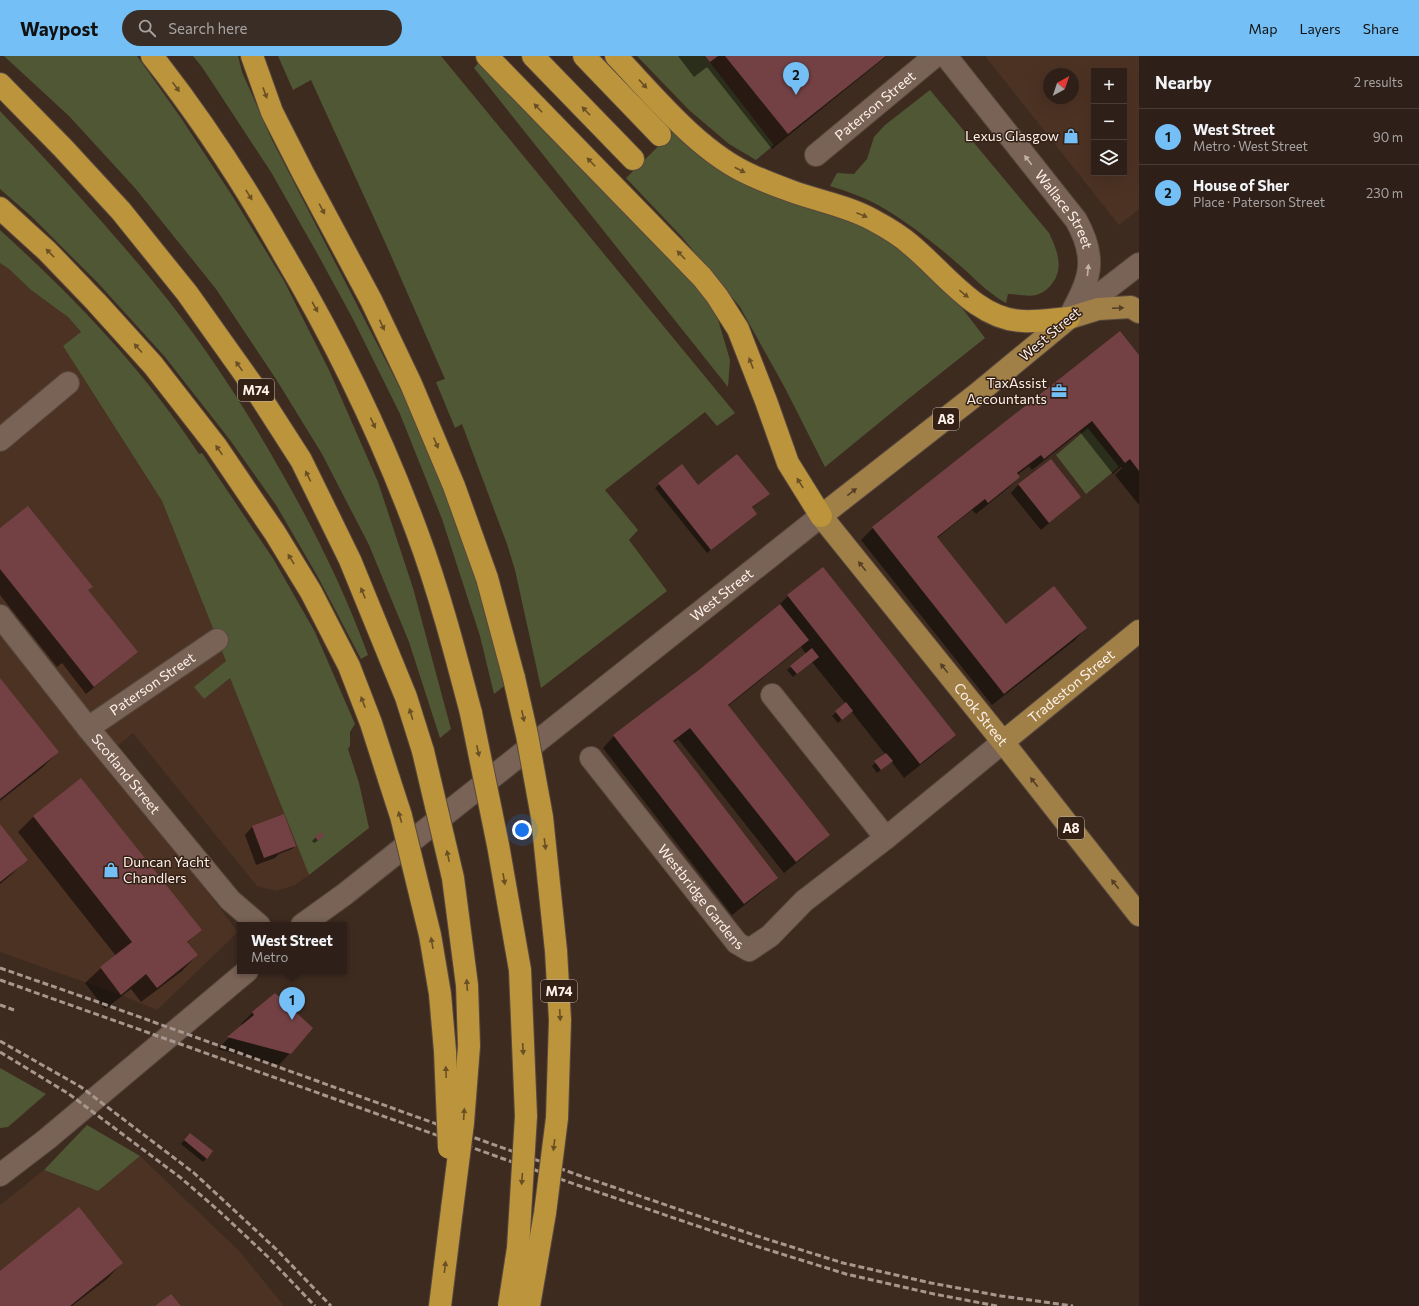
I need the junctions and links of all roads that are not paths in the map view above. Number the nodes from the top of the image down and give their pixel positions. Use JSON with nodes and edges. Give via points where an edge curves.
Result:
{"nodes":[{"id":1,"x":152,"y":56,"type":"edge"},
{"id":2,"x":252,"y":56,"type":"edge"},
{"id":3,"x":487,"y":56,"type":"edge"},
{"id":4,"x":533,"y":56,"type":"edge"},
{"id":5,"x":584,"y":56,"type":"edge"},
{"id":6,"x":616,"y":56,"type":"edge"},
{"id":7,"x":935,"y":56,"type":"edge"},
{"id":8,"x":946,"y":56,"type":"edge"},
{"id":9,"x":0,"y":84,"type":"edge"},
{"id":10,"x":660,"y":135,"type":"dead end"},
{"id":11,"x":816,"y":155,"type":"dead end"},
{"id":12,"x":633,"y":159,"type":"dead end"},
{"id":13,"x":0,"y":208,"type":"edge"},
{"id":14,"x":1139,"y":264,"type":"edge"},
{"id":15,"x":1139,"y":312,"type":"edge"},
{"id":16,"x":1069,"y":318,"type":"junction"},
{"id":17,"x":68,"y":383,"type":"dead end"},
{"id":18,"x":0,"y":440,"type":"edge"},
{"id":19,"x":821,"y":516,"type":"junction"},
{"id":20,"x":0,"y":616,"type":"edge"},
{"id":21,"x":1139,"y":631,"type":"edge"},
{"id":22,"x":217,"y":640,"type":"dead end"},
{"id":23,"x":772,"y":695,"type":"dead end"},
{"id":24,"x":88,"y":728,"type":"junction"},
{"id":25,"x":1003,"y":742,"type":"junction"},
{"id":26,"x":591,"y":758,"type":"dead end"},
{"id":27,"x":886,"y":838,"type":"junction"},
{"id":28,"x":1139,"y":915,"type":"edge"},
{"id":29,"x":256,"y":922,"type":"edge"},
{"id":30,"x":306,"y":922,"type":"edge"},
{"id":31,"x":244,"y":974,"type":"edge"},
{"id":32,"x":0,"y":1175,"type":"edge"},
{"id":33,"x":452,"y":1209,"type":"junction"},
{"id":34,"x":440,"y":1306,"type":"edge"},
{"id":35,"x":509,"y":1306,"type":"edge"},
{"id":36,"x":530,"y":1306,"type":"edge"}],
"edges":[{"from":1,"to":35,"type":"highway","number":"M74","one_way":true,"bridge":true,"via":[[211,136],[262,216],[347,368],[384,448],[418,534],[448,625],[471,713],[520,970],[526,1116],[518,1248]]},
{"from":2,"to":36,"type":"highway","number":"M74","one_way":true,"bridge":true,"via":[[272,112],[371,300],[454,486],[487,578],[527,735],[542,816],[556,951],[560,1020],[557,1118]]},
{"from":19,"to":3,"type":"highway","one_way":true,"via":[[788,463],[738,329],[718,296]]},
{"from":12,"to":4,"type":"highway","one_way":true},
{"from":5,"to":10,"type":"highway"},
{"from":6,"to":16,"type":"highway","one_way":true,"via":[[680,123],[733,166],[791,191],[872,219],[910,243],[954,286],[989,312],[1023,322]]},
{"from":7,"to":11,"type":"street","name":"Paterson Street"},
{"from":16,"to":8,"type":"street","name":"Wallace Street","one_way":true,"via":[[1089,273],[1089,251],[1084,234],[1076,220]]},
{"from":33,"to":9,"type":"highway","number":"M74","one_way":true,"bridge":true,"via":[[463,1123],[469,1046],[467,985],[453,878],[423,751],[406,697],[350,560],[301,460],[256,390],[187,293],[121,210]]},
{"from":33,"to":13,"type":"highway","number":"M74","one_way":true,"bridge":true,"via":[[445,1051],[440,994],[430,935],[401,816],[371,723],[349,666],[311,592],[220,452],[153,365],[107,313],[47,251]]},
{"from":14,"to":16,"type":"street","name":"West Street"},
{"from":16,"to":15,"type":"main road","number":"A8","one_way":true,"via":[[1098,309],[1131,307]]},
{"from":19,"to":16,"type":"main road","name":"West Street","number":"A8","one_way":true},
{"from":17,"to":18,"type":"street"},
{"from":25,"to":19,"type":"main road","name":"Cook Street","number":"A8","one_way":true},
{"from":19,"to":30,"type":"street","name":"West Street","via":[[345,894]]},
{"from":20,"to":24,"type":"street","name":"Scotland Street"},
{"from":21,"to":25,"type":"main road","name":"Tradeston Street"},
{"from":22,"to":24,"type":"street","name":"Paterson Street"},
{"from":23,"to":27,"type":"street"},
{"from":24,"to":29,"type":"street","name":"Scotland Street","via":[[230,900]]},
{"from":25,"to":27,"type":"street","name":"Westbridge Gardens"},
{"from":28,"to":25,"type":"main road","name":"Cook Street","number":"A8","one_way":true},
{"from":26,"to":27,"type":"street","name":"Westbridge Gardens","via":[[737,943],[749,950],[770,936],[804,902]]},
{"from":31,"to":32,"type":"street"},
{"from":34,"to":33,"type":"highway","number":"M74","one_way":true}]}
